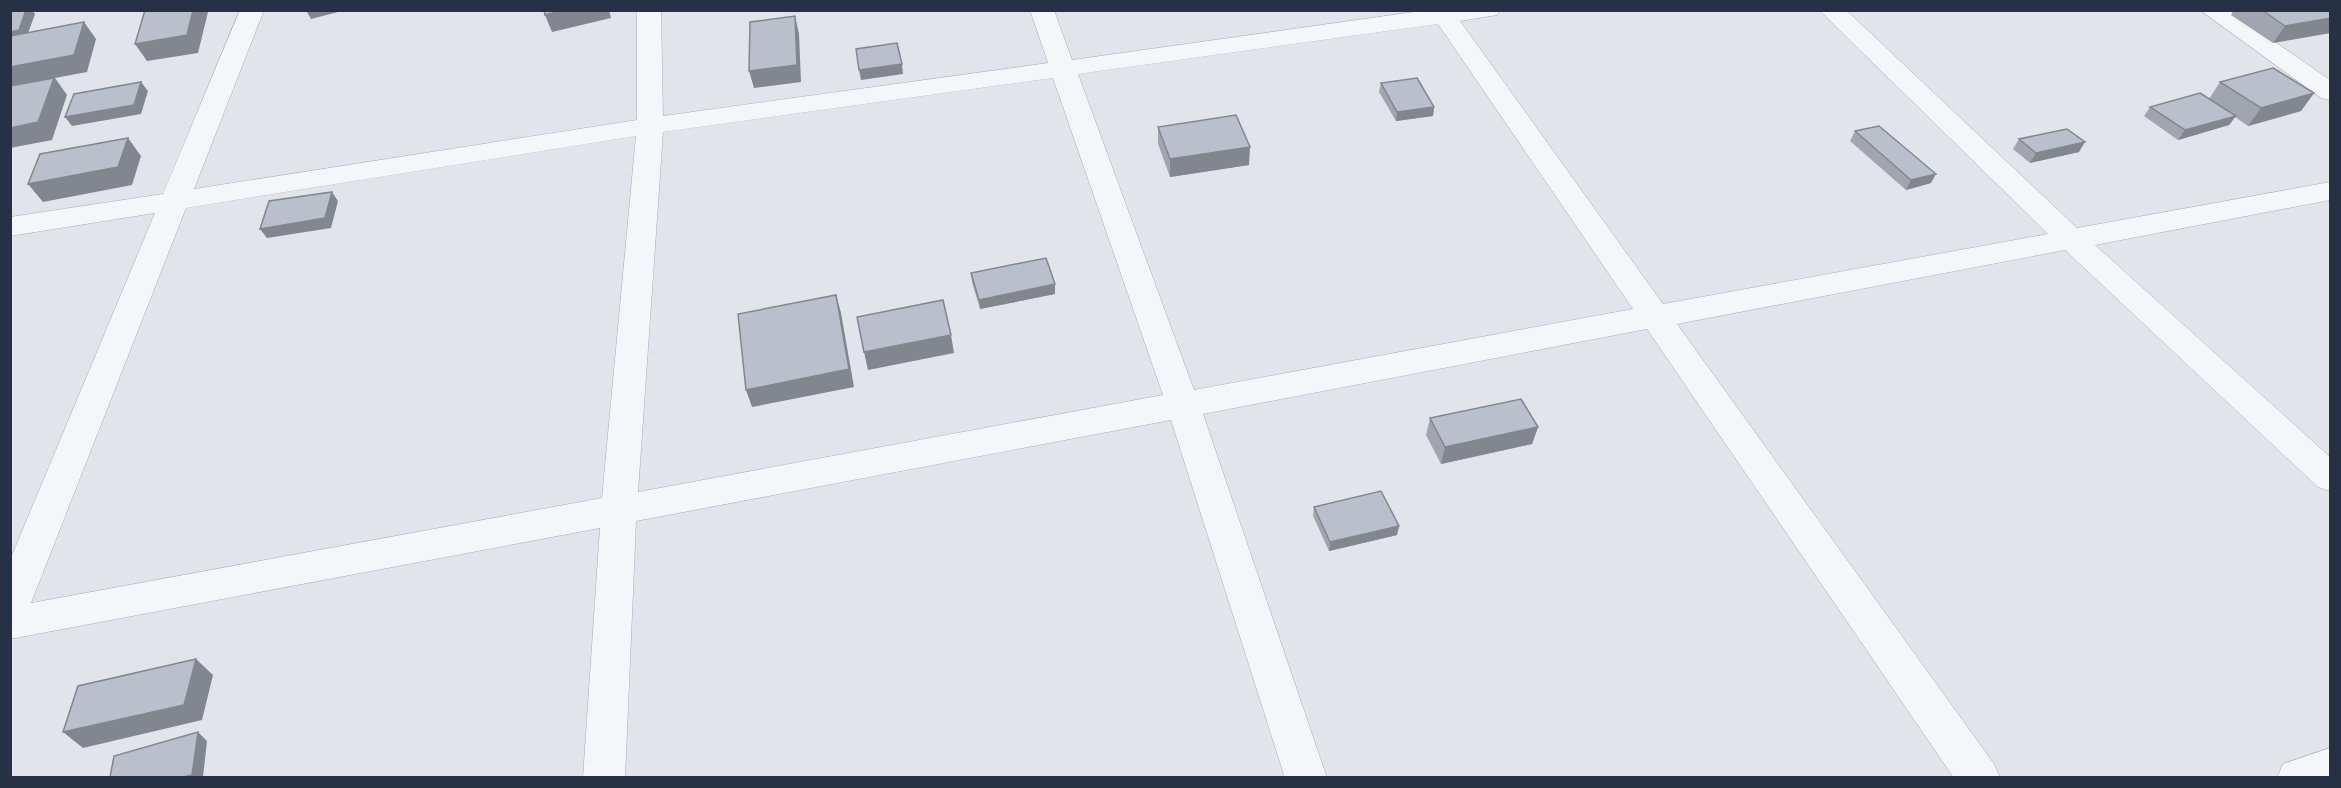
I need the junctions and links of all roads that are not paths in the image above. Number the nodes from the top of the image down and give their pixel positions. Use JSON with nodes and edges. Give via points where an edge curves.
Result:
{"nodes":[{"id":1,"x":252,"y":10,"type":"edge"},
{"id":2,"x":649,"y":10,"type":"edge"},
{"id":3,"x":1042,"y":10,"type":"edge"},
{"id":4,"x":1488,"y":10,"type":"edge"},
{"id":5,"x":1831,"y":10,"type":"edge"},
{"id":6,"x":2212,"y":10,"type":"edge"},
{"id":7,"x":1442,"y":14,"type":"edge"},
{"id":8,"x":1066,"y":70,"type":"junction"},
{"id":9,"x":2331,"y":92,"type":"edge"},
{"id":10,"x":650,"y":126,"type":"junction"},
{"id":11,"x":2331,"y":191,"type":"edge"},
{"id":12,"x":174,"y":202,"type":"junction"},
{"id":13,"x":10,"y":227,"type":"edge"},
{"id":14,"x":2071,"y":239,"type":"junction"},
{"id":15,"x":1654,"y":316,"type":"junction"},
{"id":16,"x":1183,"y":404,"type":"junction"},
{"id":17,"x":2331,"y":477,"type":"edge"},
{"id":18,"x":619,"y":508,"type":"junction"},
{"id":19,"x":10,"y":607,"type":"edge"},
{"id":20,"x":10,"y":623,"type":"edge"},
{"id":21,"x":2331,"y":767,"type":"edge"},
{"id":22,"x":604,"y":777,"type":"edge"},
{"id":23,"x":1306,"y":777,"type":"edge"},
{"id":24,"x":1979,"y":777,"type":"edge"},
{"id":25,"x":2298,"y":777,"type":"edge"}],
"edges":[{"from":1,"to":12,"type":"street"},
{"from":2,"to":10,"type":"street"},
{"from":3,"to":8,"type":"street"},
{"from":4,"to":7,"type":"street"},
{"from":5,"to":14,"type":"street"},
{"from":6,"to":9,"type":"street"},
{"from":7,"to":8,"type":"street"},
{"from":7,"to":15,"type":"street"},
{"from":8,"to":10,"type":"street"},
{"from":8,"to":16,"type":"street"},
{"from":10,"to":12,"type":"street"},
{"from":10,"to":18,"type":"street"},
{"from":11,"to":14,"type":"street"},
{"from":12,"to":13,"type":"street"},
{"from":12,"to":19,"type":"street"},
{"from":14,"to":15,"type":"street"},
{"from":14,"to":17,"type":"street"},
{"from":15,"to":16,"type":"street"},
{"from":15,"to":24,"type":"street"},
{"from":16,"to":18,"type":"street"},
{"from":16,"to":23,"type":"street"},
{"from":18,"to":20,"type":"street"},
{"from":18,"to":22,"type":"street"},
{"from":21,"to":25,"type":"street"}]}
